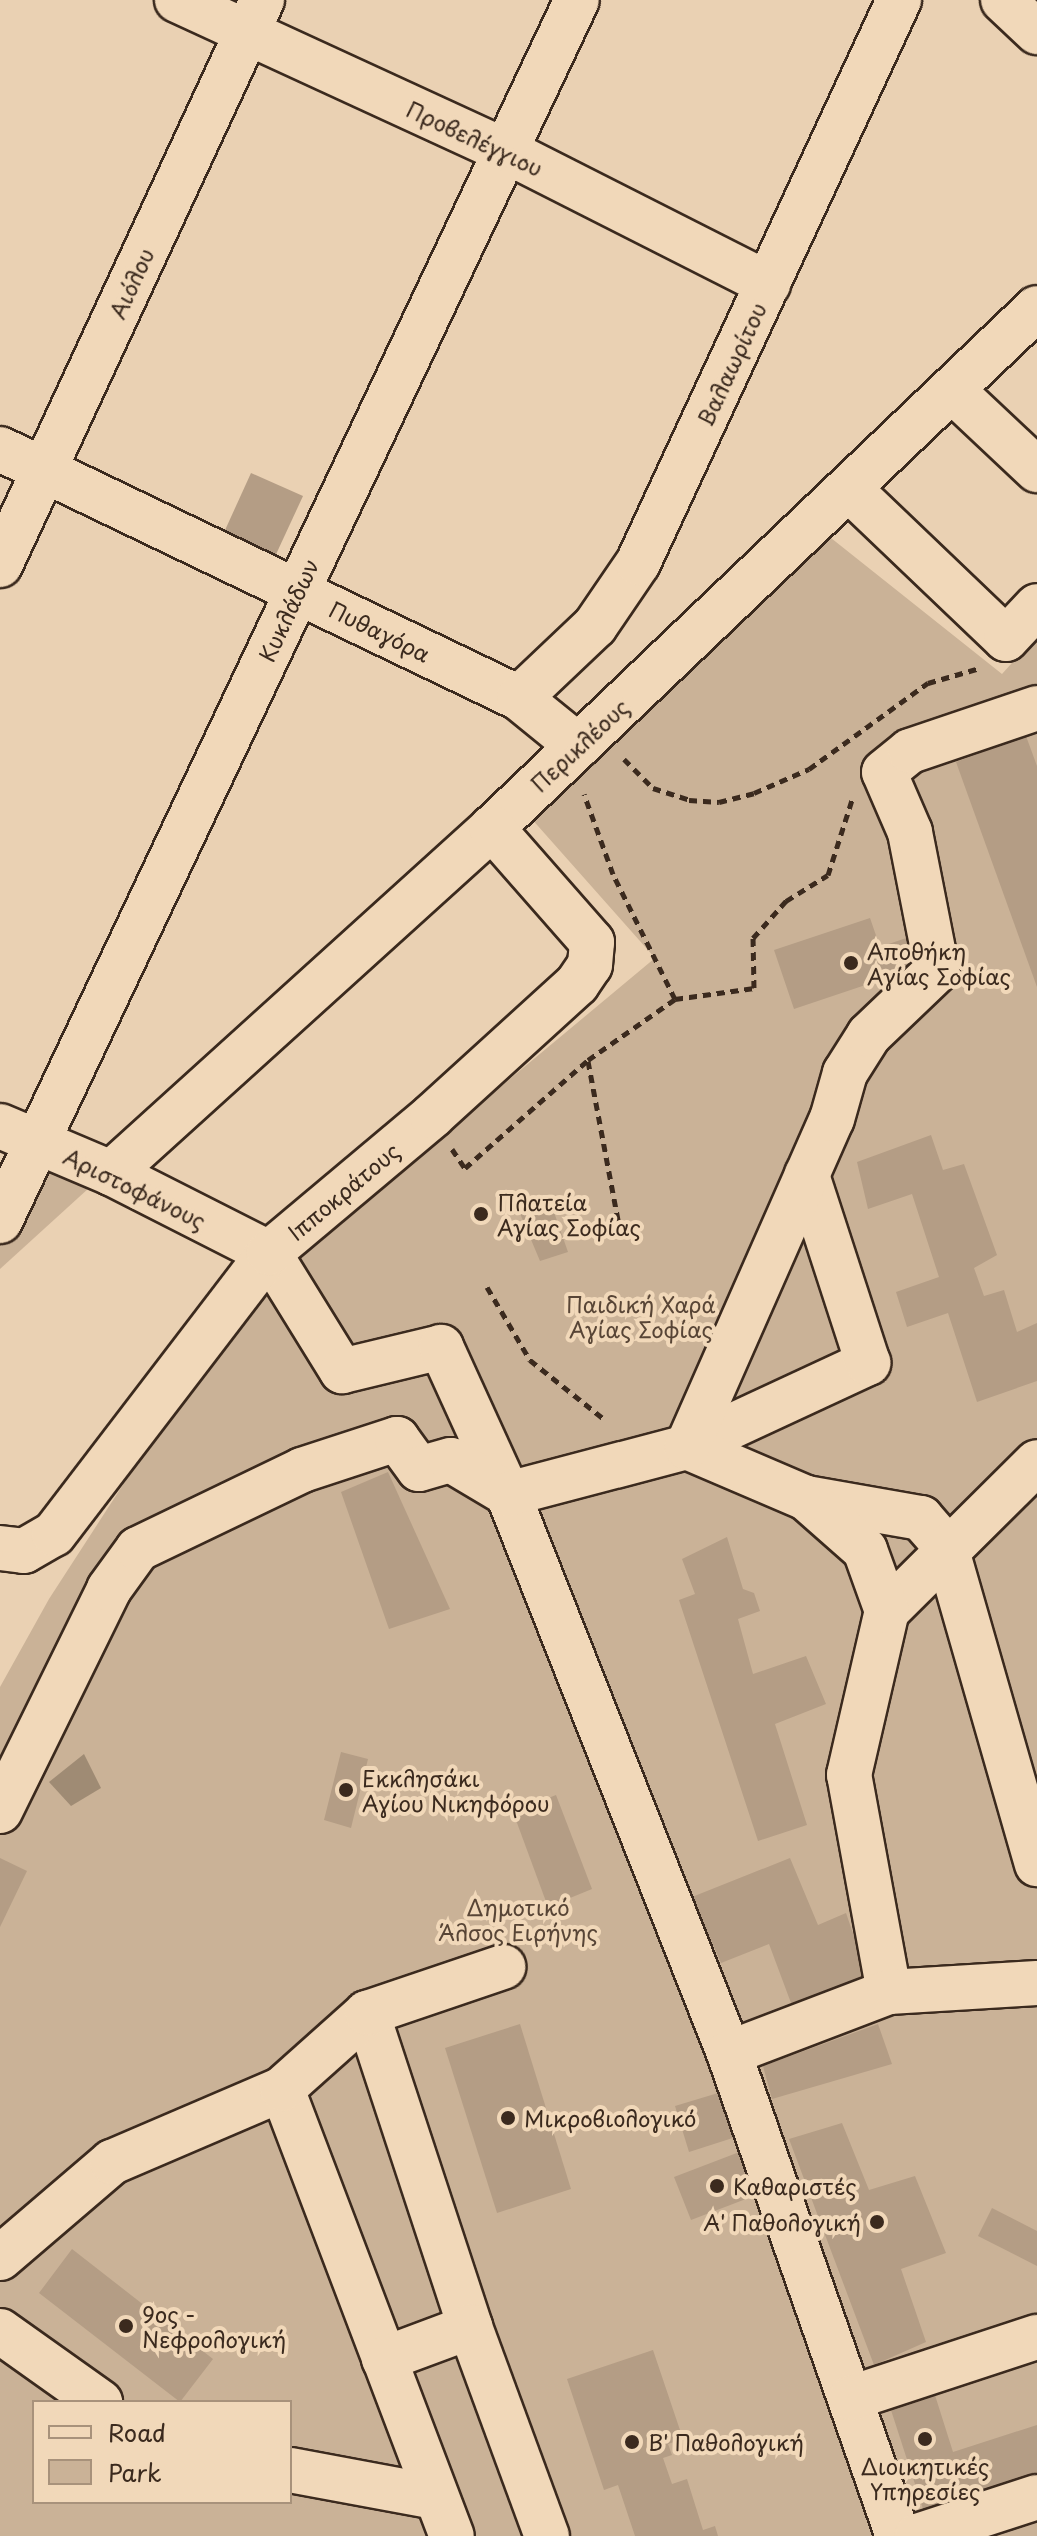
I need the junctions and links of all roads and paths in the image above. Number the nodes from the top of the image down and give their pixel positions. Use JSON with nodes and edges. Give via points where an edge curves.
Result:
{"nodes":[{"id":1,"x":177,"y":0,"type":"edge"},
{"id":2,"x":577,"y":0,"type":"edge"},
{"id":3,"x":899,"y":0,"type":"edge"},
{"id":4,"x":1003,"y":0,"type":"edge"},
{"id":5,"x":254,"y":16,"type":"edge"},
{"id":6,"x":1037,"y":32,"type":"edge"},
{"id":7,"x":506,"y":151,"type":"junction"},
{"id":8,"x":768,"y":284,"type":"junction"},
{"id":9,"x":1037,"y":308,"type":"edge"},
{"id":10,"x":952,"y":390,"type":"junction"},
{"id":11,"x":0,"y":449,"type":"edge"},
{"id":12,"x":44,"y":469,"type":"junction"},
{"id":13,"x":1037,"y":470,"type":"edge"},
{"id":14,"x":849,"y":489,"type":"junction"},
{"id":15,"x":0,"y":565,"type":"edge"},
{"id":16,"x":297,"y":591,"type":"junction"},
{"id":17,"x":1037,"y":606,"type":"edge"},
{"id":18,"x":995,"y":653,"type":"junction"},
{"id":19,"x":519,"y":698,"type":"junction"},
{"id":20,"x":1037,"y":708,"type":"edge"},
{"id":21,"x":578,"y":746,"type":"junction"},
{"id":22,"x":620,"y":755,"type":"dead end"},
{"id":23,"x":857,"y":786,"type":"dead end"},
{"id":24,"x":492,"y":828,"type":"junction"},
{"id":25,"x":675,"y":999,"type":"dead end"},
{"id":26,"x":588,"y":1060,"type":"dead end"},
{"id":27,"x":19,"y":1134,"type":"edge"},
{"id":28,"x":111,"y":1173,"type":"junction"},
{"id":29,"x":807,"y":1175,"type":"junction"},
{"id":30,"x":618,"y":1220,"type":"dead end"},
{"id":31,"x":0,"y":1221,"type":"edge"},
{"id":32,"x":269,"y":1253,"type":"junction"},
{"id":33,"x":487,"y":1287,"type":"dead end"},
{"id":34,"x":604,"y":1419,"type":"dead end"},
{"id":35,"x":687,"y":1447,"type":"junction"},
{"id":36,"x":1037,"y":1462,"type":"edge"},
{"id":37,"x":508,"y":1494,"type":"junction"},
{"id":38,"x":806,"y":1498,"type":"junction"},
{"id":39,"x":946,"y":1547,"type":"junction"},
{"id":40,"x":0,"y":1548,"type":"edge"},
{"id":41,"x":887,"y":1611,"type":"junction"},
{"id":42,"x":0,"y":1811,"type":"edge"},
{"id":43,"x":1037,"y":1864,"type":"edge"},
{"id":44,"x":503,"y":1967,"type":"dead end"},
{"id":45,"x":1037,"y":1983,"type":"edge"},
{"id":46,"x":889,"y":1992,"type":"junction"},
{"id":47,"x":367,"y":2013,"type":"junction"},
{"id":48,"x":729,"y":2053,"type":"junction"},
{"id":49,"x":282,"y":2089,"type":"junction"},
{"id":50,"x":0,"y":2258,"type":"edge"},
{"id":51,"x":470,"y":2327,"type":"junction"},
{"id":52,"x":0,"y":2331,"type":"edge"},
{"id":53,"x":1037,"y":2337,"type":"edge"},
{"id":54,"x":384,"y":2359,"type":"junction"},
{"id":55,"x":851,"y":2398,"type":"junction"},
{"id":56,"x":97,"y":2400,"type":"edge"},
{"id":57,"x":292,"y":2471,"type":"edge"},
{"id":58,"x":1037,"y":2497,"type":"edge"},
{"id":59,"x":444,"y":2517,"type":"edge"},
{"id":60,"x":547,"y":2536,"type":"edge"},
{"id":61,"x":898,"y":2536,"type":"edge"},
{"id":62,"x":917,"y":2536,"type":"edge"}],
"edges":[{"from":1,"to":5,"type":"street","name":"Προβελέγγιου"},
{"from":2,"to":7,"type":"street","name":"Κυκλάδων"},
{"from":3,"to":8,"type":"street","name":"Βαλαωρίτου"},
{"from":4,"to":6,"type":"street"},
{"from":5,"to":7,"type":"street","name":"Προβελέγγιου"},
{"from":5,"to":12,"type":"street","name":"Αιόλου"},
{"from":7,"to":8,"type":"street","name":"Προβελέγγιου"},
{"from":7,"to":16,"type":"street","name":"Κυκλάδων"},
{"from":8,"to":19,"type":"street","name":"Βαλαωρίτου","via":[[618,597]]},
{"from":9,"to":10,"type":"street","name":"Περικλέους"},
{"from":10,"to":13,"type":"street"},
{"from":10,"to":14,"type":"street","name":"Περικλέους"},
{"from":11,"to":12,"type":"street","name":"Πυθαγόρα"},
{"from":12,"to":15,"type":"street","name":"Αιόλου"},
{"from":12,"to":16,"type":"street","name":"Πυθαγόρα"},
{"from":14,"to":18,"type":"street"},
{"from":14,"to":21,"type":"street","name":"Περικλέους"},
{"from":16,"to":19,"type":"street","name":"Πυθαγόρα"},
{"from":16,"to":27,"type":"street","name":"Κυκλάδων"},
{"from":17,"to":18,"type":"street"},
{"from":18,"to":22,"type":"path","via":[[928,683],[809,769],[731,799],[689,800],[653,788]]},
{"from":19,"to":21,"type":"street","name":"Πυθαγόρα"},
{"from":20,"to":29,"type":"street","via":[[910,751],[884,772],[910,832],[937,970],[869,1035],[845,1073]]},
{"from":21,"to":24,"type":"street","name":"Περικλέους"},
{"from":23,"to":25,"type":"path","via":[[828,875],[786,901],[753,938],[754,988]]},
{"from":24,"to":28,"type":"street","name":"Περικλέους"},
{"from":24,"to":32,"type":"street","name":"Ιπποκράτους","via":[[592,942],[590,965],[577,984],[432,1116]]},
{"from":26,"to":30,"type":"path"},
{"from":27,"to":28,"type":"street","name":"Αριστοφάνους"},
{"from":27,"to":31,"type":"street","name":"Κυκλάδων"},
{"from":28,"to":32,"type":"street","name":"Αριστοφάνους"},
{"from":29,"to":35,"type":"street"},
{"from":29,"to":35,"type":"street","via":[[868,1363]]},
{"from":32,"to":37,"type":"street","via":[[342,1371],[441,1347]]},
{"from":32,"to":40,"type":"street","name":"Ιπποκράτους","via":[[54,1534],[24,1551]]},
{"from":33,"to":34,"type":"path","via":[[530,1360]]},
{"from":35,"to":37,"type":"street"},
{"from":35,"to":38,"type":"street"},
{"from":36,"to":39,"type":"street"},
{"from":37,"to":42,"type":"street","via":[[451,1460],[419,1469],[397,1439],[302,1470],[138,1549],[109,1589]]},
{"from":37,"to":48,"type":"street"},
{"from":38,"to":39,"type":"street","via":[[921,1518]]},
{"from":38,"to":41,"type":"street","via":[[865,1550]]},
{"from":39,"to":41,"type":"street"},
{"from":39,"to":43,"type":"street"},
{"from":41,"to":46,"type":"street","via":[[849,1775]]},
{"from":44,"to":47,"type":"street"},
{"from":45,"to":46,"type":"street"},
{"from":46,"to":48,"type":"street"},
{"from":47,"to":49,"type":"street"},
{"from":47,"to":51,"type":"street"},
{"from":48,"to":55,"type":"street"},
{"from":49,"to":50,"type":"street","via":[[112,2162]]},
{"from":49,"to":54,"type":"street"},
{"from":51,"to":54,"type":"street"},
{"from":51,"to":60,"type":"street"},
{"from":52,"to":56,"type":"street"},
{"from":53,"to":55,"type":"street"},
{"from":54,"to":59,"type":"street"},
{"from":55,"to":61,"type":"street"},
{"from":57,"to":59,"type":"street"},
{"from":58,"to":62,"type":"street"}]}
